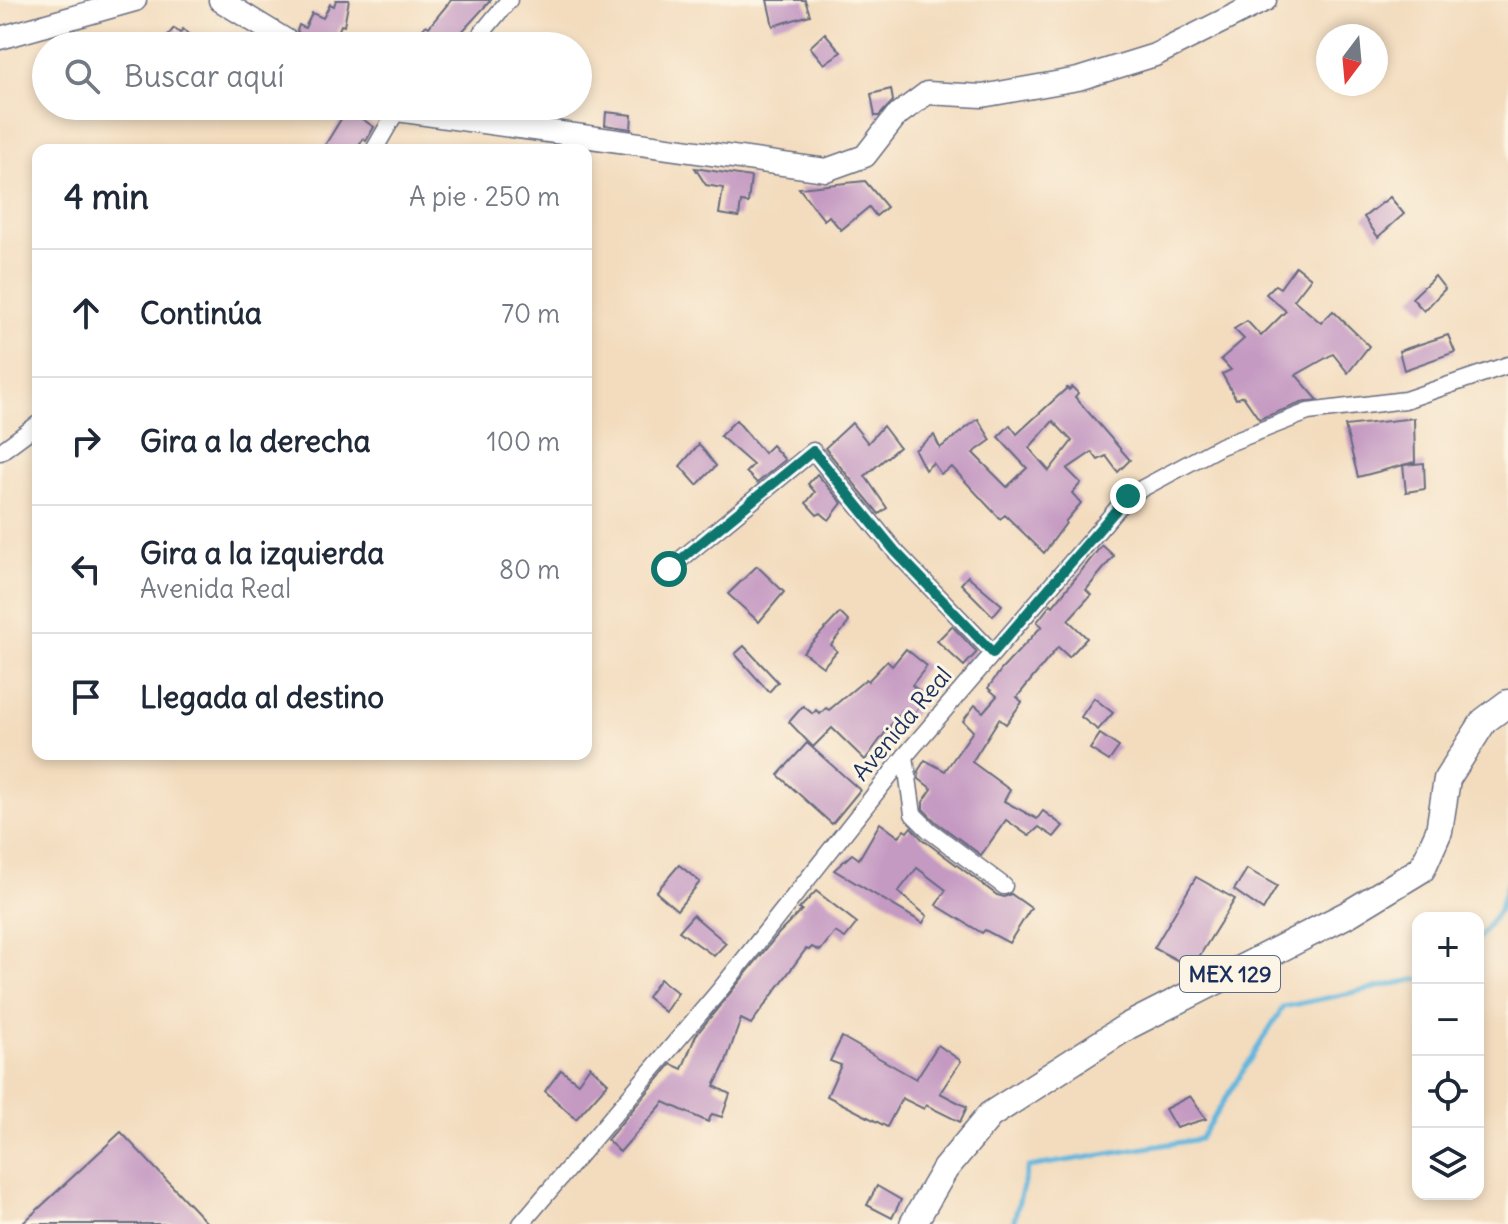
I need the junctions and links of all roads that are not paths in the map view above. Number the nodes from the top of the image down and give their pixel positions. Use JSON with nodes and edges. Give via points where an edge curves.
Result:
{"nodes":[{"id":1,"x":135,"y":0,"type":"edge"},
{"id":2,"x":220,"y":0,"type":"edge"},
{"id":3,"x":509,"y":0,"type":"edge"},
{"id":4,"x":1265,"y":0,"type":"edge"},
{"id":5,"x":272,"y":32,"type":"edge"},
{"id":6,"x":483,"y":32,"type":"edge"},
{"id":7,"x":0,"y":38,"type":"edge"},
{"id":8,"x":397,"y":120,"type":"edge"},
{"id":9,"x":487,"y":120,"type":"edge"},
{"id":10,"x":379,"y":144,"type":"edge"},
{"id":11,"x":1508,"y":365,"type":"edge"},
{"id":12,"x":32,"y":428,"type":"edge"},
{"id":13,"x":0,"y":452,"type":"edge"},
{"id":14,"x":669,"y":569,"type":"dead end"},
{"id":15,"x":993,"y":653,"type":"junction"},
{"id":16,"x":1508,"y":703,"type":"edge"},
{"id":17,"x":905,"y":756,"type":"junction"},
{"id":18,"x":1004,"y":886,"type":"dead end"},
{"id":19,"x":521,"y":1224,"type":"edge"},
{"id":20,"x":913,"y":1224,"type":"edge"}],
"edges":[{"from":1,"to":7,"type":"street"},
{"from":2,"to":5,"type":"street"},
{"from":3,"to":6,"type":"street"},
{"from":4,"to":9,"type":"street","via":[[1155,55],[1078,79],[982,96],[927,93],[896,116],[865,156],[826,170]]},
{"from":8,"to":10,"type":"street"},
{"from":11,"to":15,"type":"street","name":"Avenida Real","via":[[1405,400],[1308,412],[1221,446],[1128,496]]},
{"from":12,"to":13,"type":"street"},
{"from":14,"to":15,"type":"street","via":[[813,451],[895,551]]},
{"from":15,"to":17,"type":"street","name":"Avenida Real"},
{"from":16,"to":20,"type":"main road","number":"MEX 129","via":[[1484,721],[1447,779],[1439,831],[1422,869],[1348,914],[1128,1026],[990,1115],[945,1169]]},
{"from":17,"to":18,"type":"street","via":[[913,814]]},
{"from":17,"to":19,"type":"street","name":"Avenida Real","via":[[719,991]]}]}
